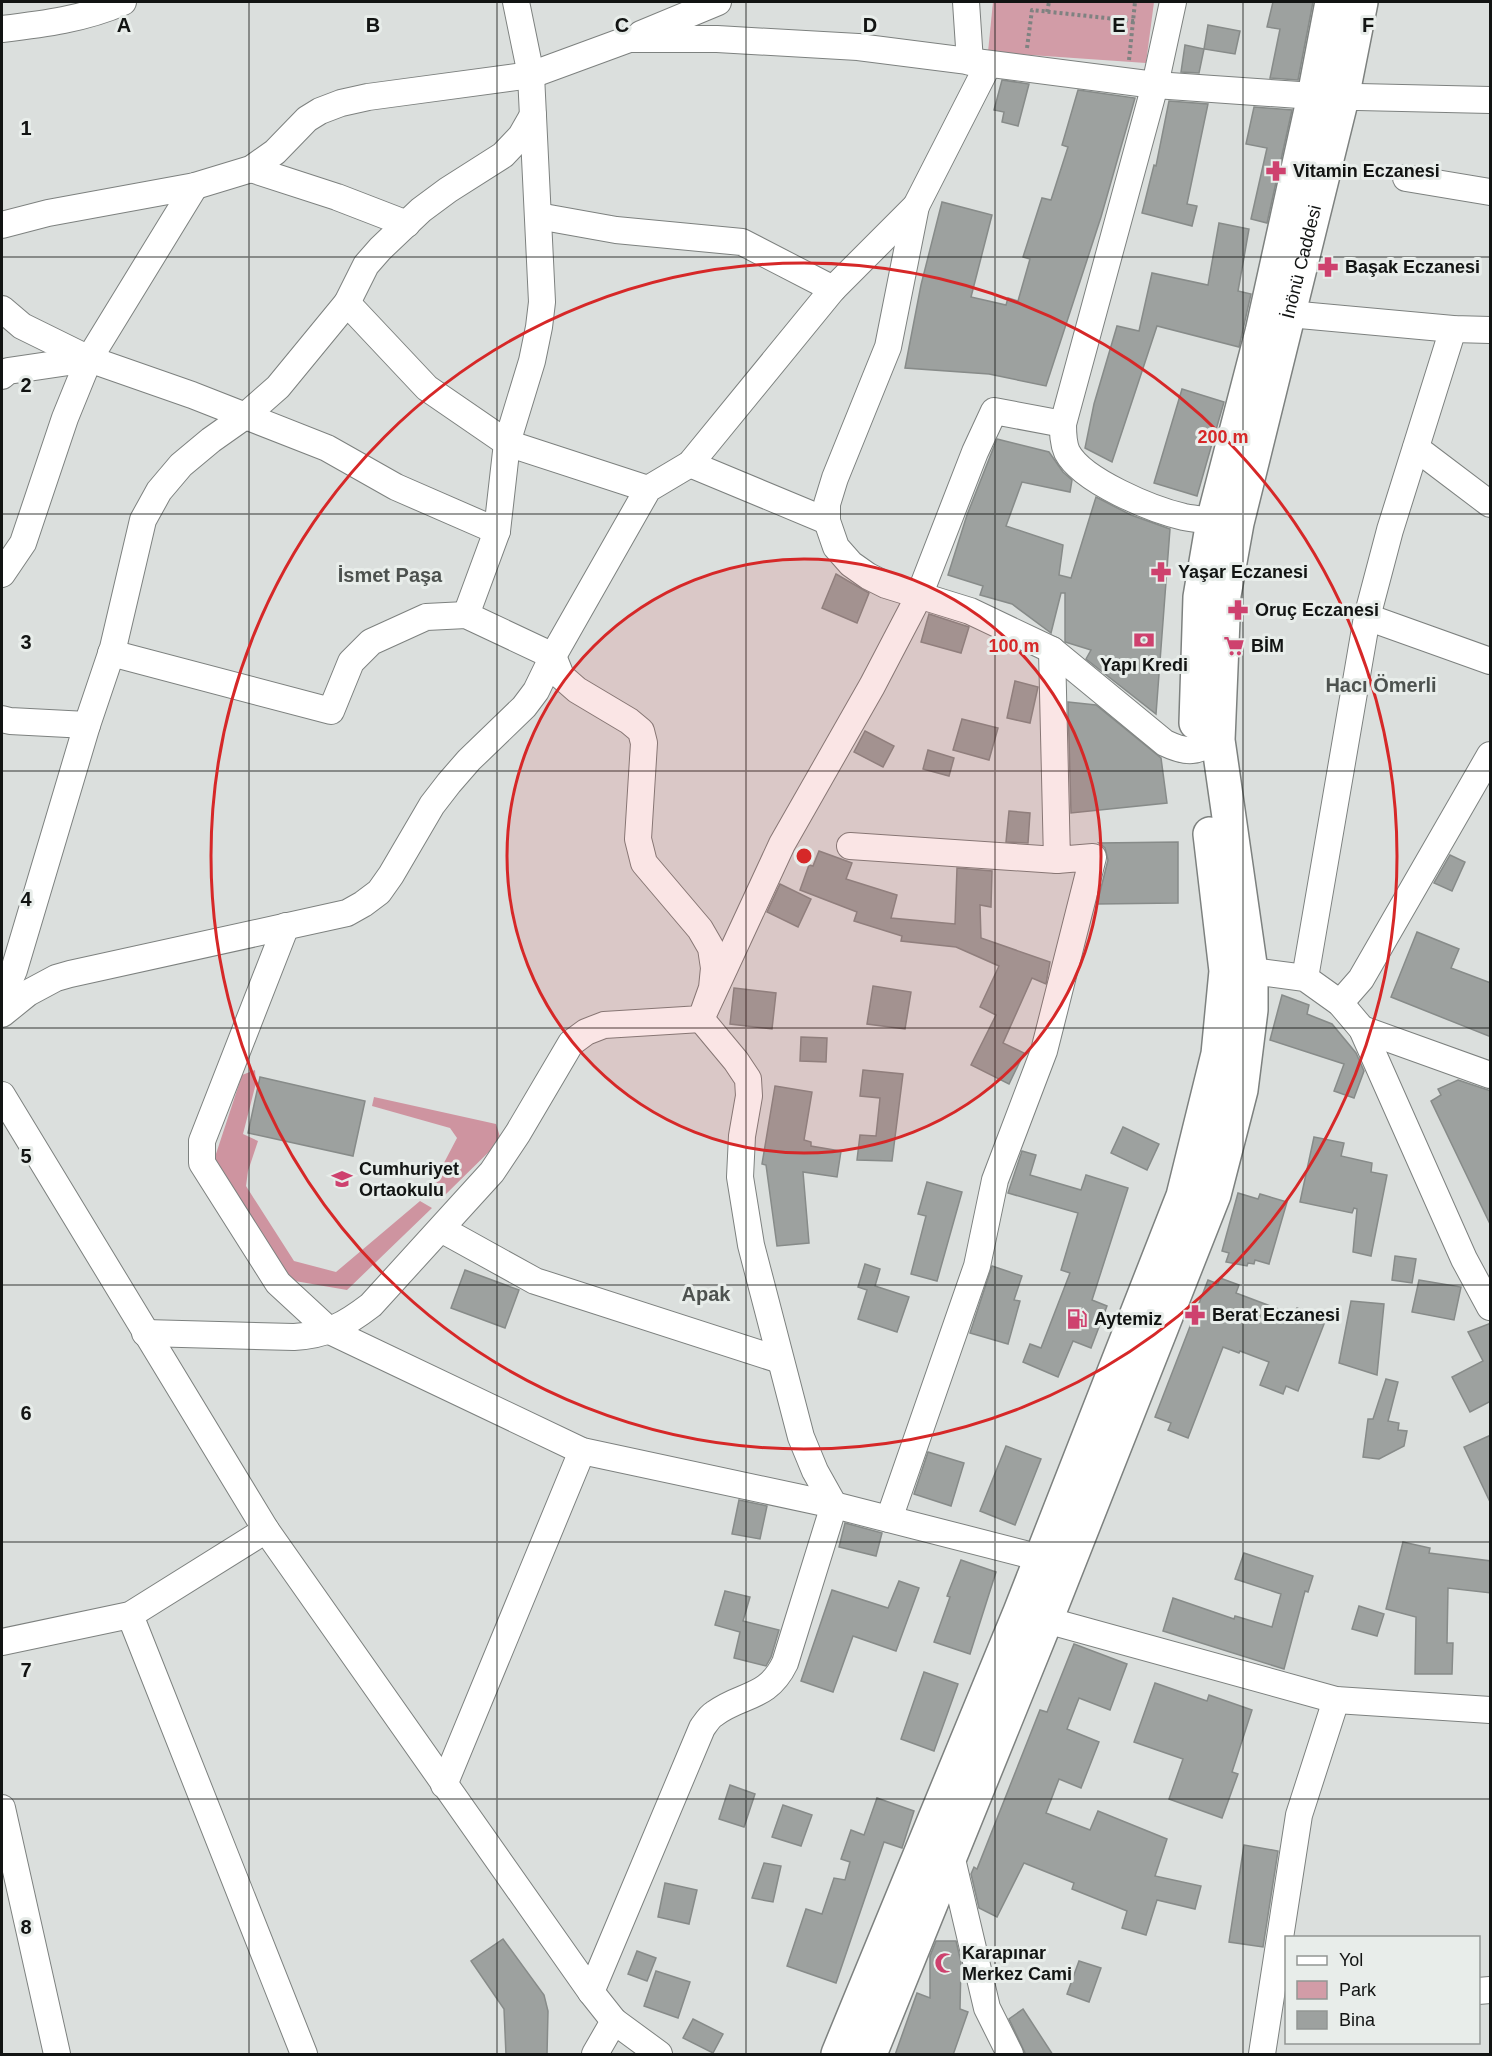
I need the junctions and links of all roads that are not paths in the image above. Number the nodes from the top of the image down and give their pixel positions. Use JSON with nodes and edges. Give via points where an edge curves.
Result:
{"nodes":[{"id":1,"x":123,"y":2,"type":"edge"},
{"id":2,"x":516,"y":2,"type":"edge"},
{"id":3,"x":718,"y":2,"type":"edge"},
{"id":4,"x":966,"y":2,"type":"edge"},
{"id":5,"x":1173,"y":2,"type":"edge"},
{"id":6,"x":1332,"y":2,"type":"edge"},
{"id":7,"x":1361,"y":2,"type":"edge"},
{"id":8,"x":2,"y":28,"type":"edge"},
{"id":9,"x":629,"y":39,"type":"junction"},
{"id":10,"x":979,"y":63,"type":"junction"},
{"id":11,"x":531,"y":75,"type":"junction"},
{"id":12,"x":1155,"y":85,"type":"junction"},
{"id":13,"x":1328,"y":97,"type":"junction"},
{"id":14,"x":1491,"y":100,"type":"edge"},
{"id":15,"x":533,"y":115,"type":"junction"},
{"id":16,"x":251,"y":169,"type":"junction"},
{"id":17,"x":1406,"y":178,"type":"dead end"},
{"id":18,"x":195,"y":186,"type":"junction"},
{"id":19,"x":1491,"y":192,"type":"edge"},
{"id":20,"x":916,"y":206,"type":"junction"},
{"id":21,"x":538,"y":216,"type":"junction"},
{"id":22,"x":406,"y":224,"type":"junction"},
{"id":23,"x":2,"y":225,"type":"edge"},
{"id":24,"x":833,"y":289,"type":"junction"},
{"id":25,"x":347,"y":303,"type":"junction"},
{"id":26,"x":2,"y":309,"type":"edge"},
{"id":27,"x":1289,"y":314,"type":"junction"},
{"id":28,"x":1453,"y":329,"type":"junction"},
{"id":29,"x":1491,"y":330,"type":"edge"},
{"id":30,"x":89,"y":359,"type":"junction"},
{"id":31,"x":2,"y":376,"type":"edge"},
{"id":32,"x":245,"y":417,"type":"junction"},
{"id":33,"x":1063,"y":424,"type":"junction"},
{"id":34,"x":507,"y":443,"type":"junction"},
{"id":35,"x":1416,"y":448,"type":"junction"},
{"id":36,"x":690,"y":464,"type":"junction"},
{"id":37,"x":648,"y":489,"type":"junction"},
{"id":38,"x":1491,"y":504,"type":"edge"},
{"id":39,"x":827,"y":521,"type":"junction"},
{"id":40,"x":1225,"y":522,"type":"junction"},
{"id":41,"x":497,"y":531,"type":"junction"},
{"id":42,"x":2,"y":574,"type":"edge"},
{"id":43,"x":919,"y":596,"type":"junction"},
{"id":44,"x":466,"y":615,"type":"junction"},
{"id":45,"x":1367,"y":617,"type":"junction"},
{"id":46,"x":1052,"y":650,"type":"junction"},
{"id":47,"x":111,"y":653,"type":"junction"},
{"id":48,"x":554,"y":656,"type":"junction"},
{"id":49,"x":1491,"y":661,"type":"edge"},
{"id":50,"x":2,"y":719,"type":"edge"},
{"id":51,"x":87,"y":725,"type":"junction"},
{"id":52,"x":1208,"y":745,"type":"junction"},
{"id":53,"x":1491,"y":755,"type":"edge"},
{"id":54,"x":850,"y":846,"type":"dead end"},
{"id":55,"x":1057,"y":860,"type":"junction"},
{"id":56,"x":286,"y":926,"type":"junction"},
{"id":57,"x":1251,"y":971,"type":"junction"},
{"id":58,"x":1305,"y":978,"type":"junction"},
{"id":59,"x":2,"y":999,"type":"edge"},
{"id":60,"x":1340,"y":1003,"type":"junction"},
{"id":61,"x":2,"y":1014,"type":"edge"},
{"id":62,"x":701,"y":1019,"type":"junction"},
{"id":63,"x":1362,"y":1029,"type":"junction"},
{"id":64,"x":1491,"y":1075,"type":"edge"},
{"id":65,"x":2,"y":1095,"type":"edge"},
{"id":66,"x":441,"y":1229,"type":"junction"},
{"id":67,"x":1491,"y":1307,"type":"edge"},
{"id":68,"x":330,"y":1331,"type":"junction"},
{"id":69,"x":145,"y":1333,"type":"junction"},
{"id":70,"x":780,"y":1360,"type":"junction"},
{"id":71,"x":582,"y":1451,"type":"junction"},
{"id":72,"x":834,"y":1506,"type":"junction"},
{"id":73,"x":889,"y":1519,"type":"junction"},
{"id":74,"x":266,"y":1530,"type":"junction"},
{"id":75,"x":1054,"y":1561,"type":"junction"},
{"id":76,"x":130,"y":1615,"type":"junction"},
{"id":77,"x":1033,"y":1616,"type":"junction"},
{"id":78,"x":2,"y":1642,"type":"edge"},
{"id":79,"x":1336,"y":1700,"type":"junction"},
{"id":80,"x":1491,"y":1710,"type":"edge"},
{"id":81,"x":444,"y":1785,"type":"junction"},
{"id":82,"x":2,"y":1808,"type":"edge"},
{"id":83,"x":951,"y":1856,"type":"junction"},
{"id":84,"x":1282,"y":1948,"type":"edge"},
{"id":85,"x":591,"y":1992,"type":"junction"},
{"id":86,"x":614,"y":2021,"type":"junction"},
{"id":87,"x":57,"y":2055,"type":"edge"},
{"id":88,"x":304,"y":2055,"type":"edge"},
{"id":89,"x":594,"y":2055,"type":"edge"},
{"id":90,"x":659,"y":2055,"type":"edge"},
{"id":91,"x":838,"y":2055,"type":"edge"},
{"id":92,"x":870,"y":2055,"type":"edge"},
{"id":93,"x":1010,"y":2055,"type":"edge"},
{"id":94,"x":1262,"y":2055,"type":"edge"}],
"edges":[{"from":1,"to":8,"type":"street","via":[[79,17]]},
{"from":2,"to":11,"type":"street"},
{"from":3,"to":9,"type":"street"},
{"from":4,"to":10,"type":"street"},
{"from":5,"to":12,"type":"street"},
{"from":6,"to":13,"type":"main road","name":"İnönü Caddesi"},
{"from":7,"to":13,"type":"main road","name":"İnönü Caddesi"},
{"from":9,"to":10,"type":"street","via":[[717,39],[858,47]]},
{"from":9,"to":11,"type":"street"},
{"from":10,"to":12,"type":"street"},
{"from":10,"to":20,"type":"street"},
{"from":11,"to":15,"type":"street"},
{"from":11,"to":16,"type":"street","via":[[341,103],[308,119]]},
{"from":12,"to":13,"type":"street"},
{"from":12,"to":33,"type":"street"},
{"from":13,"to":14,"type":"street"},
{"from":13,"to":27,"type":"main road","name":"İnönü Caddesi"},
{"from":13,"to":40,"type":"main road","name":"İnönü Caddesi","via":[[1262,332]]},
{"from":15,"to":21,"type":"street"},
{"from":15,"to":22,"type":"street","via":[[503,155],[448,190]]},
{"from":16,"to":18,"type":"street"},
{"from":16,"to":22,"type":"street"},
{"from":17,"to":19,"type":"street"},
{"from":18,"to":23,"type":"street"},
{"from":18,"to":30,"type":"street"},
{"from":20,"to":24,"type":"street"},
{"from":20,"to":39,"type":"street","via":[[888,347],[835,478],[827,504]]},
{"from":21,"to":24,"type":"street","via":[[616,230],[742,242]]},
{"from":21,"to":34,"type":"street","via":[[540,327]]},
{"from":22,"to":25,"type":"street","via":[[366,265]]},
{"from":24,"to":36,"type":"street"},
{"from":25,"to":32,"type":"street","via":[[278,387]]},
{"from":25,"to":34,"type":"street","via":[[428,388]]},
{"from":26,"to":30,"type":"street","via":[[22,326]]},
{"from":27,"to":28,"type":"street"},
{"from":27,"to":40,"type":"main road","name":"İnönü Caddesi"},
{"from":28,"to":29,"type":"street"},
{"from":28,"to":35,"type":"street"},
{"from":30,"to":31,"type":"street","via":[[8,371]]},
{"from":30,"to":32,"type":"street"},
{"from":30,"to":42,"type":"street","via":[[23,543]]},
{"from":32,"to":41,"type":"street","via":[[327,448],[396,487]]},
{"from":32,"to":47,"type":"street","via":[[196,452],[159,491],[143,520]]},
{"from":33,"to":40,"type":"street","via":[[1068,452],[1094,478],[1158,510]]},
{"from":33,"to":43,"type":"street","via":[[994,411]]},
{"from":34,"to":37,"type":"street"},
{"from":34,"to":41,"type":"street"},
{"from":35,"to":38,"type":"street"},
{"from":35,"to":45,"type":"street"},
{"from":36,"to":37,"type":"street"},
{"from":36,"to":39,"type":"street"},
{"from":37,"to":48,"type":"street"},
{"from":39,"to":43,"type":"street","via":[[836,547],[851,564],[886,585]]},
{"from":40,"to":52,"type":"main road","via":[[1200,597],[1196,729]]},
{"from":41,"to":44,"type":"street"},
{"from":43,"to":46,"type":"street","via":[[970,611]]},
{"from":43,"to":62,"type":"street","via":[[782,844]]},
{"from":44,"to":47,"type":"street","via":[[426,617],[371,642],[351,662],[331,711]]},
{"from":44,"to":48,"type":"street"},
{"from":45,"to":49,"type":"street"},
{"from":45,"to":58,"type":"street"},
{"from":46,"to":52,"type":"street","via":[[1165,743],[1180,750]]},
{"from":46,"to":55,"type":"street"},
{"from":47,"to":51,"type":"street"},
{"from":48,"to":56,"type":"street","via":[[537,691],[524,707],[469,760],[438,798],[379,892],[347,913]]},
{"from":48,"to":62,"type":"street","via":[[561,676],[577,690],[641,730],[644,743],[639,851],[644,863],[700,929],[711,948],[712,988]]},
{"from":50,"to":51,"type":"street"},
{"from":51,"to":59,"type":"street"},
{"from":52,"to":57,"type":"main road"},
{"from":52,"to":75,"type":"main road","via":[[1226,971],[1218,1054],[1183,1196]]},
{"from":53,"to":60,"type":"street","via":[[1361,979]]},
{"from":54,"to":55,"type":"street"},
{"from":55,"to":73,"type":"street","via":[[1093,857],[1044,1051],[995,1180],[977,1266]]},
{"from":56,"to":61,"type":"street","via":[[56,978],[28,993]]},
{"from":56,"to":68,"type":"street","via":[[202,1141],[202,1163],[278,1283]]},
{"from":57,"to":58,"type":"street"},
{"from":57,"to":75,"type":"main road","via":[[1251,1010],[1241,1090],[1214,1195]]},
{"from":58,"to":60,"type":"street"},
{"from":60,"to":63,"type":"street"},
{"from":62,"to":66,"type":"street","via":[[604,1025],[571,1043],[492,1172]]},
{"from":62,"to":70,"type":"street","via":[[748,1079],[740,1178],[751,1245]]},
{"from":63,"to":64,"type":"street"},
{"from":63,"to":67,"type":"street","via":[[1464,1258]]},
{"from":65,"to":69,"type":"street"},
{"from":66,"to":68,"type":"street","via":[[371,1305]]},
{"from":66,"to":70,"type":"street","via":[[535,1281]]},
{"from":68,"to":69,"type":"street","via":[[294,1337]]},
{"from":68,"to":71,"type":"street"},
{"from":69,"to":74,"type":"street"},
{"from":70,"to":72,"type":"street","via":[[801,1437]]},
{"from":71,"to":72,"type":"street"},
{"from":71,"to":81,"type":"street"},
{"from":72,"to":73,"type":"street"},
{"from":72,"to":85,"type":"street","via":[[779,1675],[769,1686],[712,1714],[702,1728]]},
{"from":73,"to":75,"type":"street"},
{"from":74,"to":76,"type":"street"},
{"from":74,"to":81,"type":"street"},
{"from":75,"to":77,"type":"main road"},
{"from":76,"to":78,"type":"street"},
{"from":76,"to":88,"type":"street"},
{"from":77,"to":79,"type":"street"},
{"from":77,"to":83,"type":"main road"},
{"from":77,"to":91,"type":"main road"},
{"from":79,"to":80,"type":"street"},
{"from":79,"to":84,"type":"street","via":[[1299,1815]]},
{"from":81,"to":85,"type":"street"},
{"from":82,"to":87,"type":"street"},
{"from":83,"to":92,"type":"main road"},
{"from":83,"to":93,"type":"street","via":[[987,2008]]},
{"from":84,"to":94,"type":"street"},
{"from":85,"to":86,"type":"street"},
{"from":86,"to":89,"type":"street"},
{"from":86,"to":90,"type":"street"}]}
